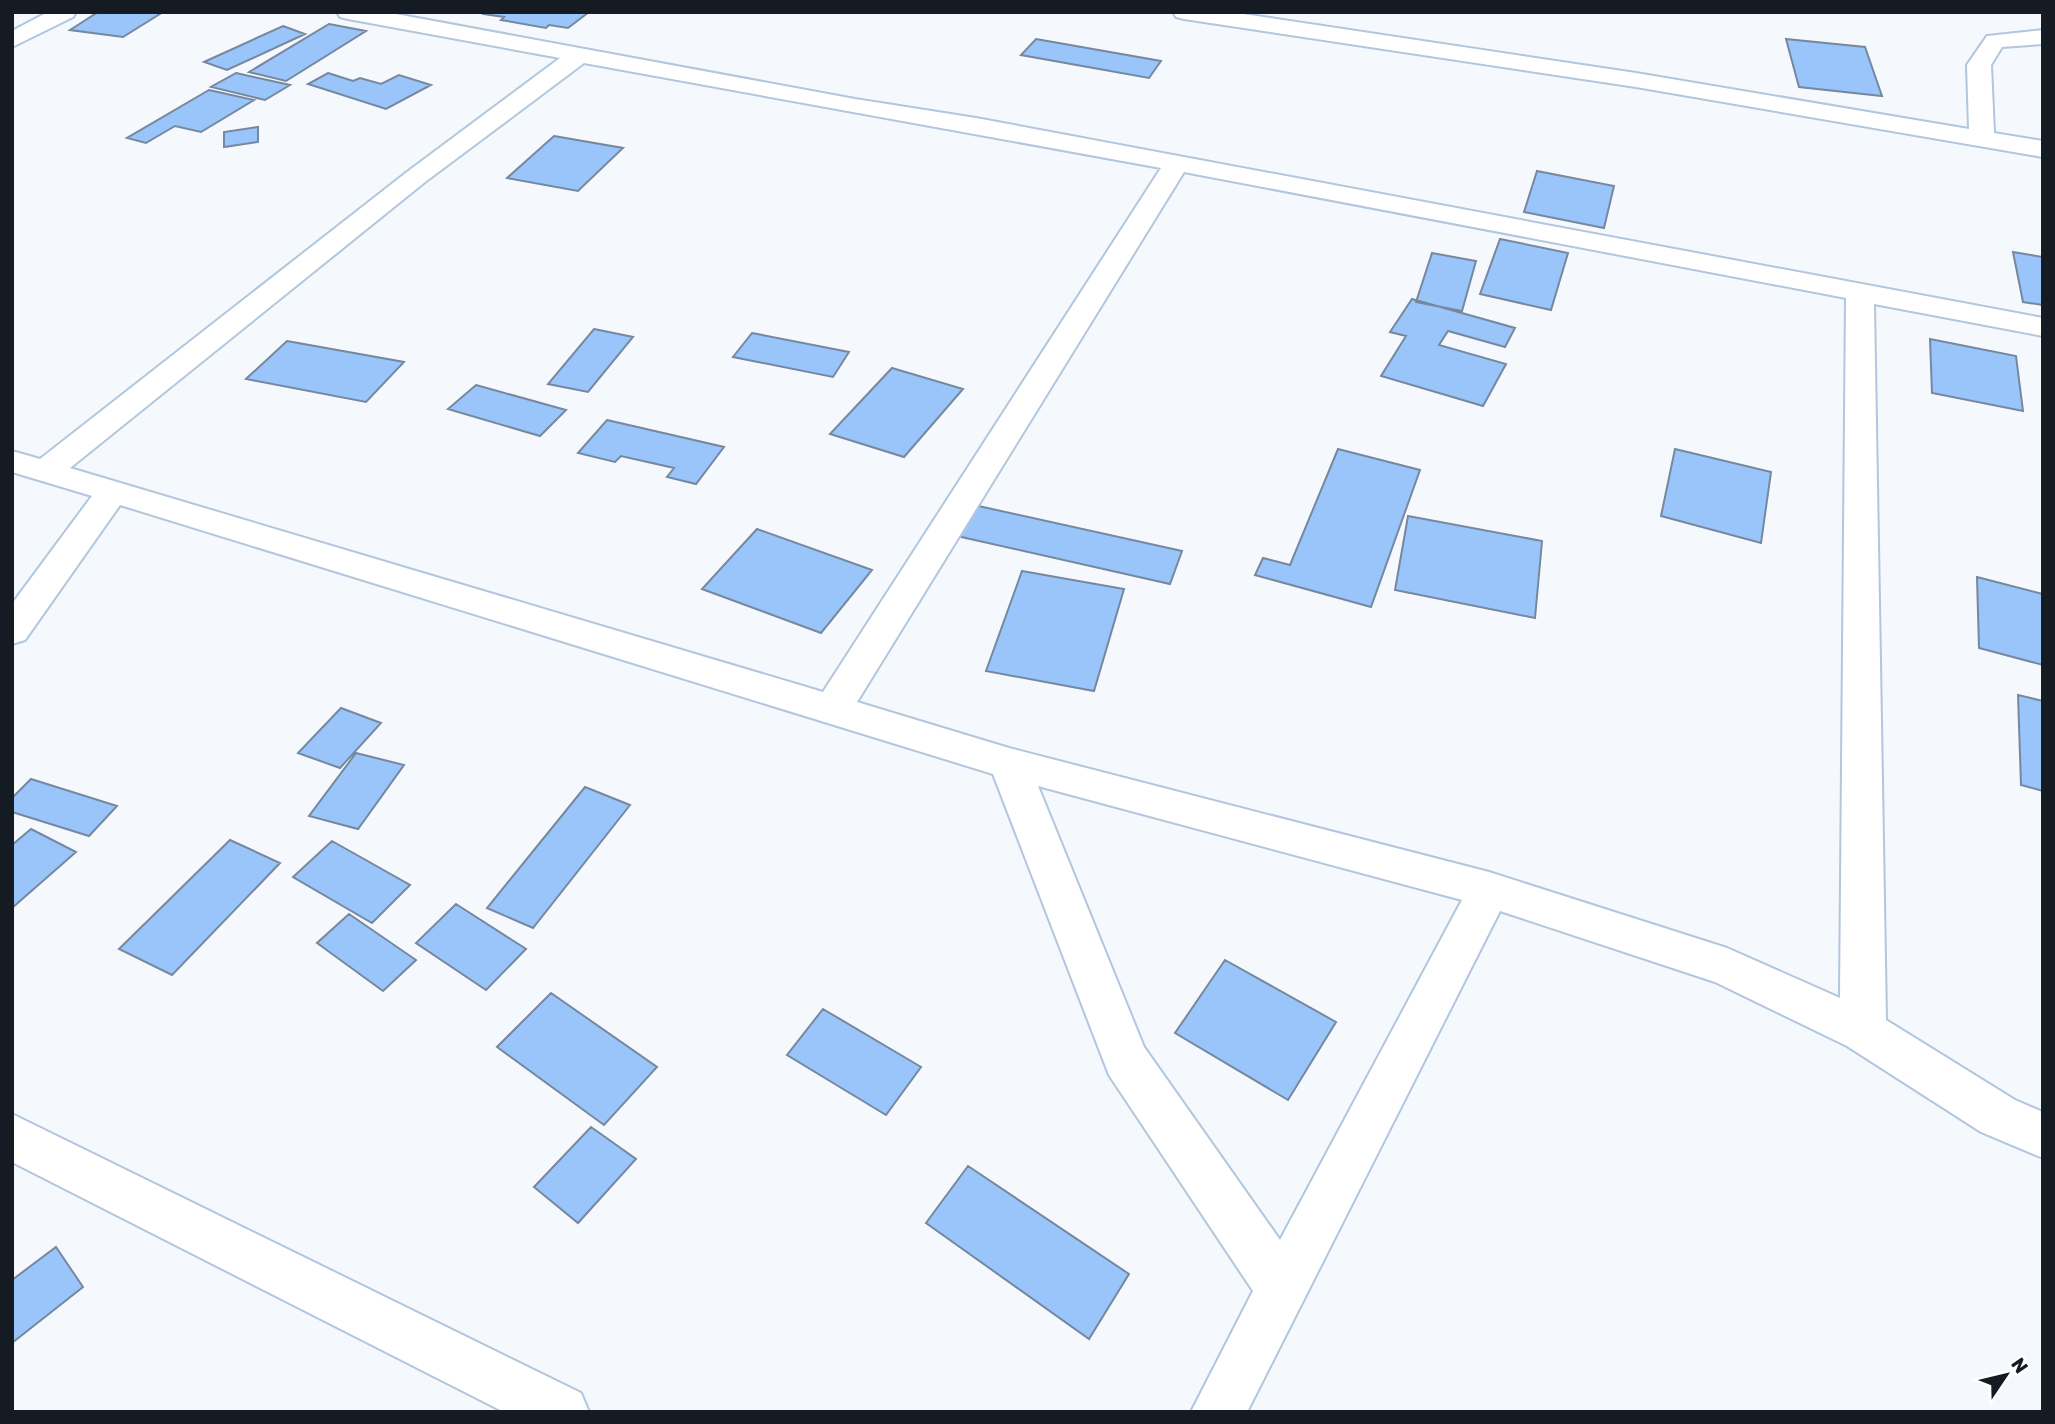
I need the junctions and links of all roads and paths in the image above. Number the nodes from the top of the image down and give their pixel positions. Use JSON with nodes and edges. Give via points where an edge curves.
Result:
{"nodes":[{"id":1,"x":65,"y":12,"type":"edge"},
{"id":2,"x":348,"y":12,"type":"edge"},
{"id":3,"x":1184,"y":12,"type":"edge"},
{"id":4,"x":2043,"y":37,"type":"edge"},
{"id":5,"x":12,"y":40,"type":"edge"},
{"id":6,"x":579,"y":55,"type":"junction"},
{"id":7,"x":1982,"y":138,"type":"junction"},
{"id":8,"x":2043,"y":149,"type":"edge"},
{"id":9,"x":1176,"y":164,"type":"junction"},
{"id":10,"x":1860,"y":291,"type":"junction"},
{"id":11,"x":2043,"y":327,"type":"edge"},
{"id":12,"x":29,"y":466,"type":"edge"},
{"id":13,"x":113,"y":491,"type":"junction"},
{"id":14,"x":12,"y":631,"type":"edge"},
{"id":15,"x":832,"y":710,"type":"junction"},
{"id":16,"x":1009,"y":763,"type":"junction"},
{"id":17,"x":1489,"y":890,"type":"junction"},
{"id":18,"x":1863,"y":1031,"type":"junction"},
{"id":19,"x":2043,"y":1135,"type":"edge"},
{"id":20,"x":12,"y":1137,"type":"edge"},
{"id":21,"x":1282,"y":1288,"type":"junction"},
{"id":22,"x":562,"y":1412,"type":"edge"},
{"id":23,"x":1218,"y":1412,"type":"edge"}],
"edges":[{"from":1,"to":5,"type":"street"},
{"from":2,"to":6,"type":"street"},
{"from":3,"to":7,"type":"street"},
{"from":4,"to":7,"type":"street","via":[[1995,41],[1979,65]]},
{"from":6,"to":9,"type":"street"},
{"from":6,"to":12,"type":"street"},
{"from":7,"to":8,"type":"street"},
{"from":9,"to":10,"type":"street"},
{"from":9,"to":15,"type":"street"},
{"from":10,"to":11,"type":"street"},
{"from":10,"to":18,"type":"street"},
{"from":12,"to":13,"type":"street"},
{"from":13,"to":14,"type":"street"},
{"from":13,"to":15,"type":"street"},
{"from":15,"to":16,"type":"street"},
{"from":16,"to":17,"type":"street"},
{"from":16,"to":21,"type":"street","via":[[1126,1060]]},
{"from":17,"to":18,"type":"street","via":[[1727,967]]},
{"from":17,"to":21,"type":"street"},
{"from":18,"to":19,"type":"street","via":[[1998,1115]]},
{"from":20,"to":22,"type":"street"},
{"from":21,"to":23,"type":"street"}]}
